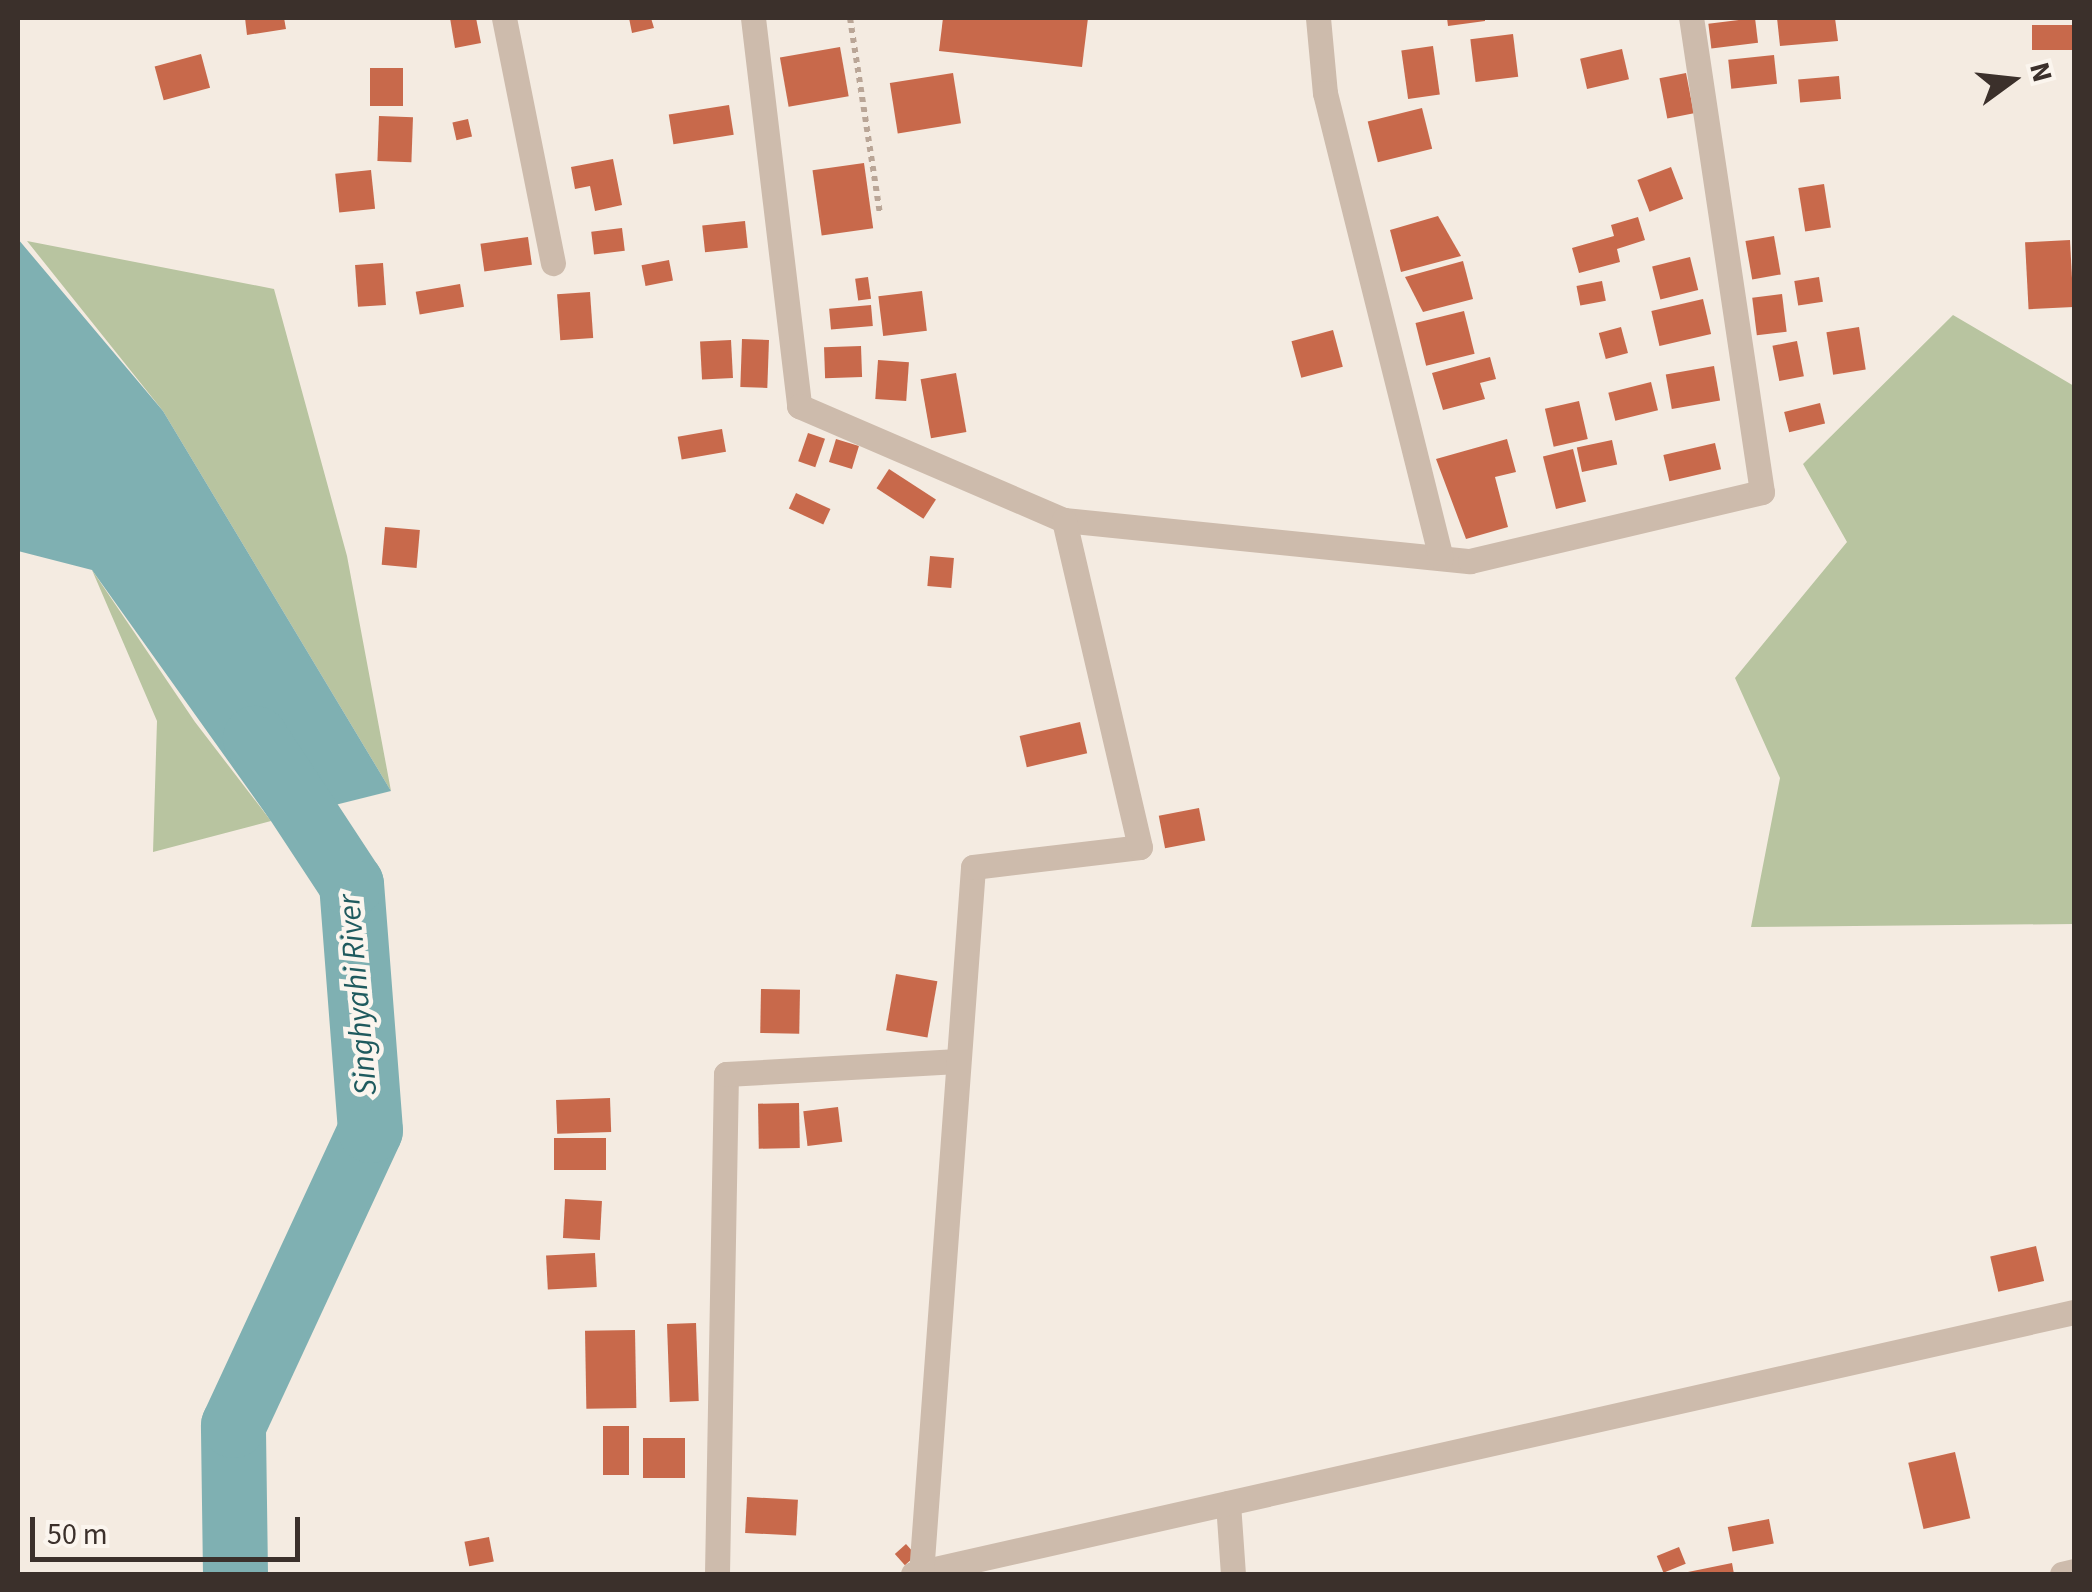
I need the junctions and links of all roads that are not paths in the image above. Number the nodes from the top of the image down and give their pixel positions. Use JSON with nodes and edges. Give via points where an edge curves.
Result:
{"nodes":[{"id":1,"x":504,"y":18,"type":"edge"},
{"id":2,"x":754,"y":18,"type":"edge"},
{"id":3,"x":1318,"y":18,"type":"edge"},
{"id":4,"x":1690,"y":18,"type":"edge"},
{"id":5,"x":553,"y":263,"type":"dead end"},
{"id":6,"x":1064,"y":520,"type":"junction"},
{"id":7,"x":1441,"y":558,"type":"junction"},
{"id":8,"x":958,"y":1061,"type":"junction"},
{"id":9,"x":2074,"y":1312,"type":"edge"},
{"id":10,"x":1228,"y":1503,"type":"junction"},
{"id":11,"x":2074,"y":1571,"type":"edge"},
{"id":12,"x":717,"y":1574,"type":"edge"},
{"id":13,"x":918,"y":1574,"type":"edge"},
{"id":14,"x":1233,"y":1574,"type":"edge"},
{"id":15,"x":2062,"y":1574,"type":"edge"}],
"edges":[{"from":1,"to":5,"type":"street"},
{"from":2,"to":6,"type":"street","via":[[798,406]]},
{"from":3,"to":7,"type":"street","via":[[1325,93]]},
{"from":4,"to":7,"type":"street","via":[[1762,492],[1470,561]]},
{"from":6,"to":7,"type":"street"},
{"from":6,"to":8,"type":"street","via":[[1140,846],[973,867]]},
{"from":8,"to":12,"type":"street","via":[[726,1074]]},
{"from":8,"to":13,"type":"street"},
{"from":9,"to":10,"type":"street"},
{"from":10,"to":13,"type":"street"},
{"from":10,"to":14,"type":"street"},
{"from":11,"to":15,"type":"street"}]}
